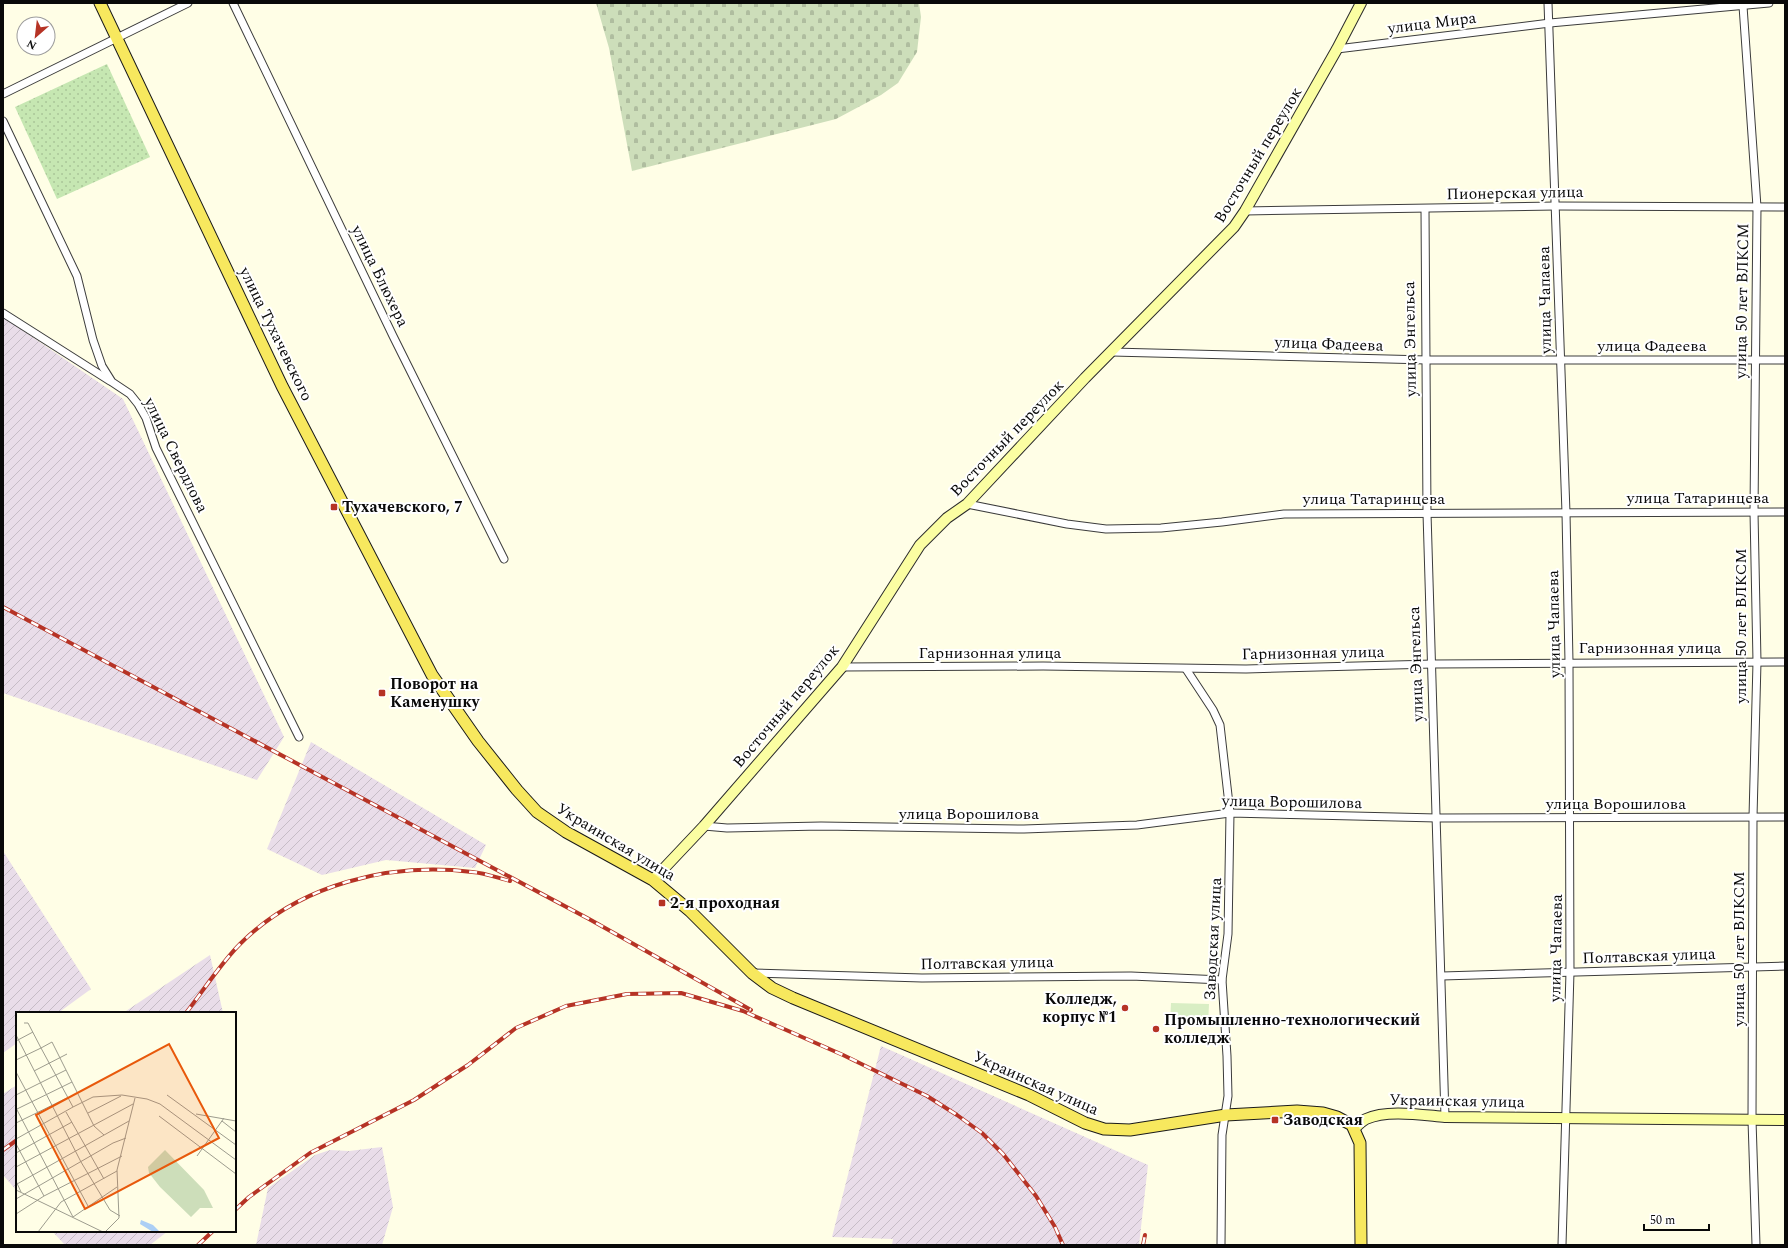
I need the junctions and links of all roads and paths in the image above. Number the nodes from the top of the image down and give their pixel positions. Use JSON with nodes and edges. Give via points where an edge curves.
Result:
{"nodes":[{"id":1,"x":100,"y":3,"type":"edge"},
{"id":2,"x":188,"y":3,"type":"edge"},
{"id":3,"x":233,"y":3,"type":"edge"},
{"id":4,"x":1361,"y":3,"type":"edge"},
{"id":5,"x":1548,"y":3,"type":"edge"},
{"id":6,"x":1769,"y":3,"type":"edge"},
{"id":7,"x":1743,"y":6,"type":"junction"},
{"id":8,"x":1550,"y":23,"type":"junction"},
{"id":9,"x":117,"y":38,"type":"junction"},
{"id":10,"x":1337,"y":49,"type":"junction"},
{"id":11,"x":3,"y":94,"type":"edge"},
{"id":12,"x":3,"y":121,"type":"edge"},
{"id":13,"x":1556,"y":206,"type":"junction"},
{"id":14,"x":1757,"y":207,"type":"junction"},
{"id":15,"x":1785,"y":207,"type":"edge"},
{"id":16,"x":1425,"y":209,"type":"junction"},
{"id":17,"x":1245,"y":211,"type":"junction"},
{"id":18,"x":3,"y":313,"type":"edge"},
{"id":19,"x":1112,"y":352,"type":"junction"},
{"id":20,"x":1427,"y":360,"type":"junction"},
{"id":21,"x":1560,"y":360,"type":"junction"},
{"id":22,"x":1755,"y":360,"type":"junction"},
{"id":23,"x":1785,"y":360,"type":"edge"},
{"id":24,"x":112,"y":382,"type":"junction"},
{"id":25,"x":967,"y":504,"type":"junction"},
{"id":26,"x":1754,"y":512,"type":"junction"},
{"id":27,"x":1785,"y":512,"type":"edge"},
{"id":28,"x":1427,"y":513,"type":"junction"},
{"id":29,"x":1566,"y":513,"type":"junction"},
{"id":30,"x":504,"y":559,"type":"dead end"},
{"id":31,"x":1569,"y":662,"type":"junction"},
{"id":32,"x":1757,"y":662,"type":"junction"},
{"id":33,"x":1785,"y":662,"type":"edge"},
{"id":34,"x":1433,"y":664,"type":"junction"},
{"id":35,"x":842,"y":667,"type":"junction"},
{"id":36,"x":1186,"y":669,"type":"junction"},
{"id":37,"x":432,"y":675,"type":"joint"},
{"id":38,"x":299,"y":737,"type":"dead end"},
{"id":39,"x":1230,"y":813,"type":"junction"},
{"id":40,"x":1753,"y":817,"type":"junction"},
{"id":41,"x":1785,"y":817,"type":"edge"},
{"id":42,"x":1437,"y":818,"type":"junction"},
{"id":43,"x":1570,"y":819,"type":"junction"},
{"id":44,"x":704,"y":826,"type":"junction"},
{"id":45,"x":653,"y":880,"type":"junction"},
{"id":46,"x":1785,"y":966,"type":"edge"},
{"id":47,"x":1753,"y":967,"type":"junction"},
{"id":48,"x":1570,"y":972,"type":"junction"},
{"id":49,"x":752,"y":973,"type":"junction"},
{"id":50,"x":1442,"y":976,"type":"junction"},
{"id":51,"x":1222,"y":980,"type":"junction"},
{"id":52,"x":1226,"y":1115,"type":"junction"},
{"id":53,"x":1445,"y":1117,"type":"junction"},
{"id":54,"x":1566,"y":1118,"type":"junction"},
{"id":55,"x":1752,"y":1120,"type":"junction"},
{"id":56,"x":1785,"y":1120,"type":"edge"},
{"id":57,"x":1354,"y":1128,"type":"junction"},
{"id":58,"x":1221,"y":1245,"type":"edge"},
{"id":59,"x":1361,"y":1245,"type":"edge"},
{"id":60,"x":1562,"y":1245,"type":"edge"},
{"id":61,"x":1756,"y":1245,"type":"edge"}],
"edges":[{"from":1,"to":9,"type":"main road","name":"улица Тухачевского"},
{"from":2,"to":9,"type":"street"},
{"from":3,"to":30,"type":"street","name":"улица Блюхера","via":[[386,322]]},
{"from":4,"to":10,"type":"street","name":"Восточный переулок"},
{"from":5,"to":8,"type":"street","name":"улица Чапаева"},
{"from":6,"to":7,"type":"street","name":"улица Мира"},
{"from":7,"to":8,"type":"street","name":"улица Мира"},
{"from":7,"to":14,"type":"street","name":"улица 50 лет ВЛКСМ"},
{"from":8,"to":10,"type":"street","name":"улица Мира"},
{"from":8,"to":13,"type":"street","name":"улица Чапаева"},
{"from":9,"to":11,"type":"street"},
{"from":9,"to":37,"type":"main road","name":"улица Тухачевского","via":[[282,386]]},
{"from":10,"to":17,"type":"street","name":"Восточный переулок"},
{"from":12,"to":24,"type":"street","name":"улица Свердлова","via":[[77,276],[96,349],[102,366]]},
{"from":13,"to":14,"type":"street","name":"Пионерская улица"},
{"from":13,"to":16,"type":"street","name":"Пионерская улица"},
{"from":13,"to":21,"type":"street","name":"улица Чапаева"},
{"from":14,"to":15,"type":"street","name":"Пионерская улица"},
{"from":14,"to":22,"type":"street","name":"улица 50 лет ВЛКСМ"},
{"from":16,"to":17,"type":"street","name":"Пионерская улица"},
{"from":16,"to":20,"type":"street","name":"улица Энгельса"},
{"from":17,"to":19,"type":"street","name":"Восточный переулок","via":[[1227,235]]},
{"from":18,"to":24,"type":"street"},
{"from":19,"to":20,"type":"street","name":"улица Фадеева"},
{"from":19,"to":25,"type":"street","name":"Восточный переулок"},
{"from":20,"to":21,"type":"street","name":"улица Фадеева"},
{"from":20,"to":28,"type":"street","name":"улица Энгельса"},
{"from":21,"to":22,"type":"street","name":"улица Фадеева"},
{"from":21,"to":29,"type":"street","name":"улица Чапаева"},
{"from":22,"to":23,"type":"street","name":"улица Фадеева"},
{"from":22,"to":26,"type":"street","name":"улица 50 лет ВЛКСМ"},
{"from":24,"to":38,"type":"street","name":"улица Свердлова","via":[[130,394],[146,418],[156,448]]},
{"from":25,"to":28,"type":"street","name":"улица Татаринцева","via":[[1087,528],[1129,530],[1284,514]]},
{"from":25,"to":35,"type":"street","name":"Восточный переулок","via":[[937,527],[920,545]]},
{"from":26,"to":27,"type":"street","name":"улица Татаринцева"},
{"from":26,"to":29,"type":"street","name":"улица Татаринцева"},
{"from":26,"to":32,"type":"street","name":"улица 50 лет ВЛКСМ"},
{"from":28,"to":29,"type":"street","name":"улица Татаринцева"},
{"from":28,"to":34,"type":"street","name":"улица Энгельса"},
{"from":29,"to":31,"type":"street","name":"улица Чапаева"},
{"from":31,"to":32,"type":"street","name":"Гарнизонная улица"},
{"from":31,"to":34,"type":"street","name":"Гарнизонная улица"},
{"from":31,"to":43,"type":"street","name":"улица Чапаева"},
{"from":32,"to":33,"type":"street","name":"Гарнизонная улица"},
{"from":32,"to":40,"type":"street","name":"улица 50 лет ВЛКСМ"},
{"from":34,"to":36,"type":"street","name":"Гарнизонная улица"},
{"from":34,"to":42,"type":"street","name":"улица Энгельса"},
{"from":35,"to":36,"type":"street","name":"Гарнизонная улица","via":[[1043,666]]},
{"from":35,"to":44,"type":"street","name":"Восточный переулок"},
{"from":36,"to":39,"type":"street","name":"Заводская улица","via":[[1220,725]]},
{"from":37,"to":45,"type":"main road","name":"Украинская улица","via":[[478,741],[537,812],[566,832]]},
{"from":39,"to":42,"type":"street","name":"улица Ворошилова"},
{"from":39,"to":44,"type":"street","name":"улица Ворошилова","via":[[1137,825],[1024,828]]},
{"from":39,"to":51,"type":"street","name":"Заводская улица","via":[[1228,934]]},
{"from":40,"to":41,"type":"street","name":"улица Ворошилова"},
{"from":40,"to":43,"type":"street","name":"улица Ворошилова"},
{"from":40,"to":47,"type":"street","name":"улица 50 лет ВЛКСМ"},
{"from":42,"to":43,"type":"street","name":"улица Ворошилова"},
{"from":42,"to":50,"type":"street","name":"улица Энгельса"},
{"from":43,"to":48,"type":"street","name":"улица Чапаева"},
{"from":44,"to":45,"type":"street","name":"Восточный переулок"},
{"from":45,"to":49,"type":"main road","name":"Украинская улица","via":[[690,911]]},
{"from":46,"to":47,"type":"street","name":"Полтавская улица"},
{"from":47,"to":48,"type":"street","name":"Полтавская улица"},
{"from":47,"to":55,"type":"street","name":"улица 50 лет ВЛКСМ"},
{"from":48,"to":50,"type":"street","name":"Полтавская улица"},
{"from":48,"to":54,"type":"street","name":"улица Чапаева"},
{"from":49,"to":51,"type":"street","name":"Полтавская улица","via":[[922,978],[1111,976]]},
{"from":49,"to":52,"type":"main road","name":"Украинская улица","via":[[772,988],[793,998],[1028,1096],[1091,1126],[1130,1130]]},
{"from":50,"to":53,"type":"street","name":"улица Энгельса"},
{"from":51,"to":52,"type":"street","name":"Заводская улица","via":[[1228,1056]]},
{"from":52,"to":57,"type":"main road","name":"Украинская улица","via":[[1316,1112],[1337,1117]]},
{"from":52,"to":58,"type":"street","name":"Заводская улица","via":[[1222,1135]]},
{"from":53,"to":54,"type":"street","name":"Украинская улица"},
{"from":53,"to":57,"type":"street","name":"Украинская улица","via":[[1407,1114],[1373,1116]]},
{"from":54,"to":55,"type":"street","name":"Украинская улица"},
{"from":54,"to":60,"type":"street","name":"улица Чапаева"},
{"from":55,"to":56,"type":"street","name":"Украинская улица"},
{"from":55,"to":61,"type":"street","name":"улица 50 лет ВЛКСМ"},
{"from":57,"to":59,"type":"main road","via":[[1361,1147]]}]}
